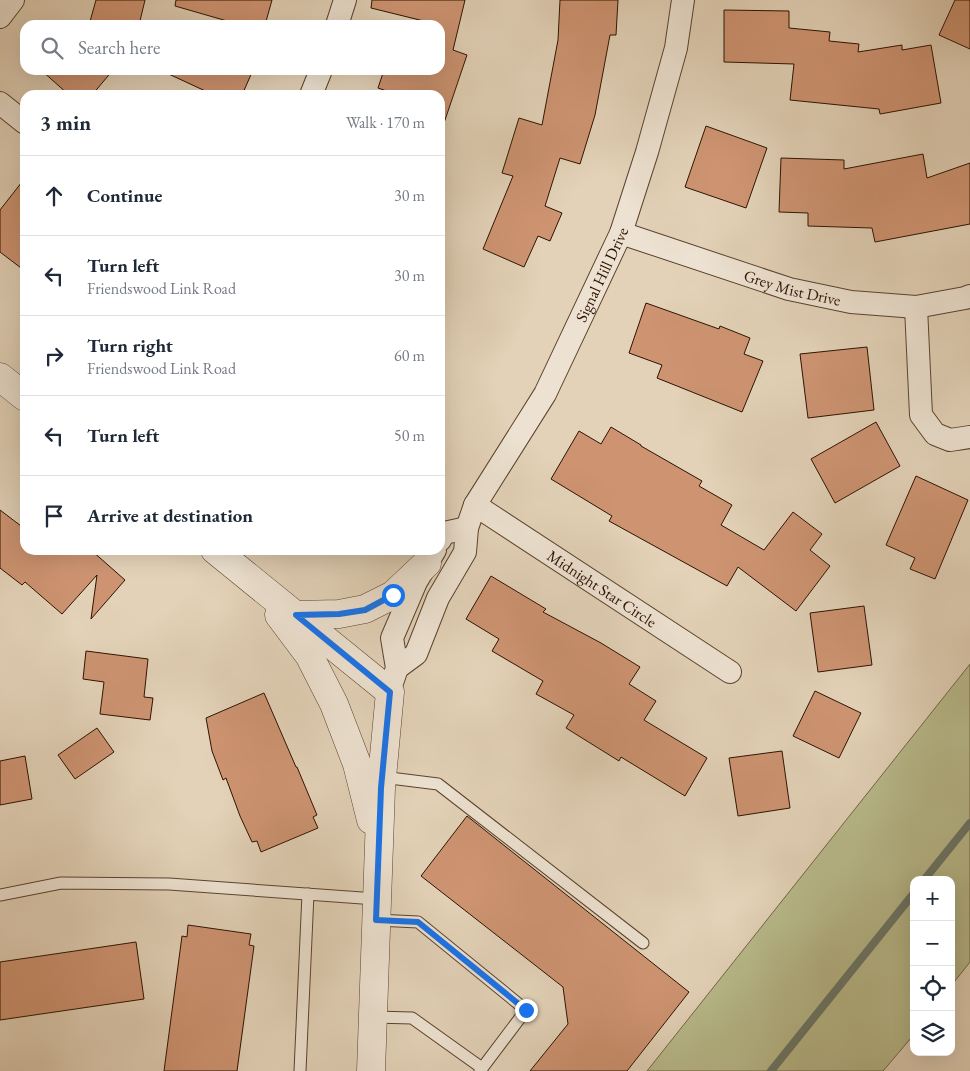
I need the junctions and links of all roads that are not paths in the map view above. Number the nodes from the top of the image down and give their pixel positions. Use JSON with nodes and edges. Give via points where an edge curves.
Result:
{"nodes":[{"id":1,"x":13,"y":0,"type":"edge"},
{"id":2,"x":345,"y":0,"type":"edge"},
{"id":3,"x":683,"y":0,"type":"edge"},
{"id":4,"x":0,"y":17,"type":"edge"},
{"id":5,"x":338,"y":20,"type":"edge"},
{"id":6,"x":319,"y":75,"type":"edge"},
{"id":7,"x":313,"y":90,"type":"edge"},
{"id":8,"x":0,"y":103,"type":"edge"},
{"id":9,"x":20,"y":119,"type":"edge"},
{"id":10,"x":621,"y":233,"type":"junction"},
{"id":11,"x":968,"y":303,"type":"edge"},
{"id":12,"x":916,"y":307,"type":"junction"},
{"id":13,"x":0,"y":377,"type":"edge"},
{"id":14,"x":20,"y":393,"type":"edge"},
{"id":15,"x":970,"y":437,"type":"edge"},
{"id":16,"x":475,"y":505,"type":"junction"},
{"id":17,"x":467,"y":528,"type":"junction"},
{"id":18,"x":445,"y":533,"type":"edge"},
{"id":19,"x":221,"y":555,"type":"edge"},
{"id":20,"x":430,"y":555,"type":"edge"},
{"id":21,"x":432,"y":555,"type":"edge"},
{"id":22,"x":254,"y":582,"type":"junction"},
{"id":23,"x":296,"y":615,"type":"junction"},
{"id":24,"x":730,"y":672,"type":"dead end"},
{"id":25,"x":393,"y":680,"type":"junction"},
{"id":26,"x":382,"y":777,"type":"junction"},
{"id":27,"x":379,"y":850,"type":"junction"},
{"id":28,"x":0,"y":894,"type":"edge"},
{"id":29,"x":308,"y":894,"type":"junction"},
{"id":30,"x":376,"y":909,"type":"junction"},
{"id":31,"x":643,"y":943,"type":"dead end"},
{"id":32,"x":373,"y":1017,"type":"junction"},
{"id":33,"x":481,"y":1070,"type":"edge"},
{"id":34,"x":300,"y":1071,"type":"edge"},
{"id":35,"x":371,"y":1071,"type":"edge"}],
"edges":[{"from":1,"to":4,"type":"street"},
{"from":2,"to":5,"type":"street"},
{"from":3,"to":10,"type":"street","name":"Signal Hill Drive","via":[[676,48]]},
{"from":6,"to":7,"type":"street"},
{"from":8,"to":9,"type":"street"},
{"from":10,"to":12,"type":"street","name":"Grey Mist Drive","via":[[789,289],[851,302]]},
{"from":10,"to":16,"type":"street","name":"Signal Hill Drive","via":[[545,394]]},
{"from":11,"to":12,"type":"street","name":"Grey Mist Drive"},
{"from":12,"to":15,"type":"street","via":[[921,415],[935,434],[950,440]]},
{"from":13,"to":14,"type":"street"},
{"from":16,"to":17,"type":"street","name":"Signal Hill Drive"},
{"from":16,"to":24,"type":"street","name":"Midnight Star Circle"},
{"from":17,"to":18,"type":"street"},
{"from":17,"to":25,"type":"street","name":"Signal Hill Drive","via":[[465,552],[438,598],[416,654]]},
{"from":19,"to":22,"type":"street"},
{"from":20,"to":23,"type":"street","via":[[393,595],[365,610]]},
{"from":21,"to":25,"type":"street","via":[[392,638]]},
{"from":22,"to":23,"type":"street"},
{"from":22,"to":27,"type":"street","via":[[309,655],[334,704],[358,764]]},
{"from":23,"to":25,"type":"street"},
{"from":25,"to":26,"type":"street"},
{"from":26,"to":27,"type":"street"},
{"from":26,"to":31,"type":"lane","via":[[438,784]]},
{"from":27,"to":30,"type":"street"},
{"from":28,"to":29,"type":"lane","via":[[61,883],[169,884]]},
{"from":29,"to":30,"type":"lane"},
{"from":29,"to":34,"type":"lane"},
{"from":30,"to":32,"type":"street"},
{"from":30,"to":33,"type":"lane","via":[[418,922],[526,1010]]},
{"from":32,"to":33,"type":"lane","via":[[412,1018]]},
{"from":32,"to":35,"type":"street"}]}
